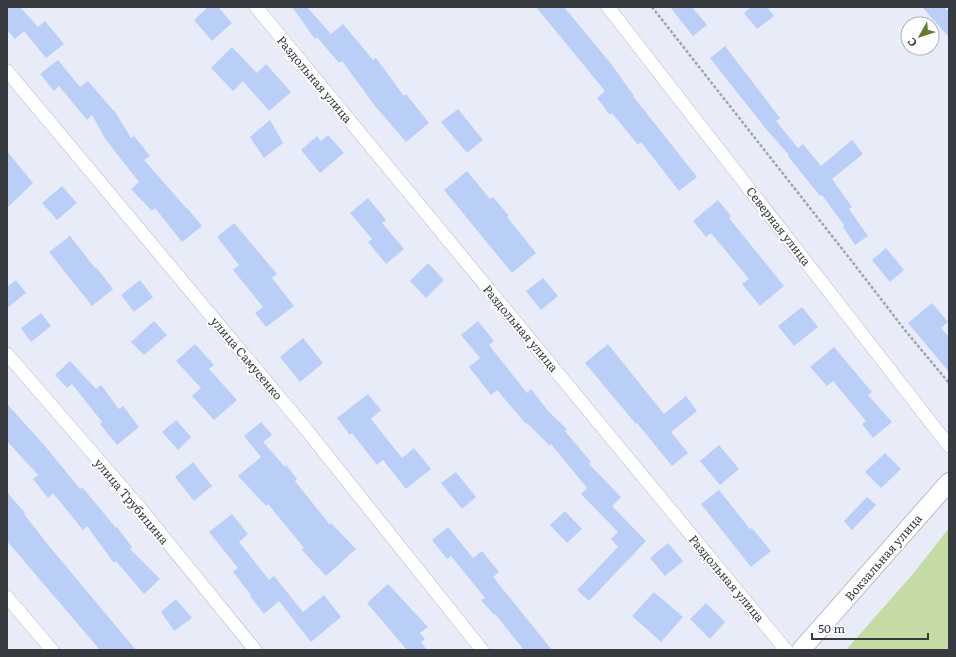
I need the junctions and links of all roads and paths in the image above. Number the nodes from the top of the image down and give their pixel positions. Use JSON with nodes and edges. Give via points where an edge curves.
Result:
{"nodes":[{"id":1,"x":256,"y":7,"type":"edge"},
{"id":2,"x":608,"y":7,"type":"edge"},
{"id":3,"x":652,"y":7,"type":"edge"},
{"id":4,"x":7,"y":71,"type":"edge"},
{"id":5,"x":7,"y":354,"type":"edge"},
{"id":6,"x":949,"y":383,"type":"edge"},
{"id":7,"x":949,"y":446,"type":"edge"},
{"id":8,"x":949,"y":482,"type":"edge"},
{"id":9,"x":7,"y":597,"type":"edge"},
{"id":10,"x":52,"y":650,"type":"edge"},
{"id":11,"x":255,"y":650,"type":"edge"},
{"id":12,"x":482,"y":650,"type":"edge"},
{"id":13,"x":786,"y":650,"type":"edge"},
{"id":14,"x":801,"y":650,"type":"edge"}],
"edges":[{"from":1,"to":13,"type":"street","name":"Раздольная улица"},
{"from":2,"to":7,"type":"street","name":"Северная улица"},
{"from":3,"to":6,"type":"path"},
{"from":4,"to":12,"type":"street","name":"улица Самусенко","via":[[305,428]]},
{"from":5,"to":11,"type":"street","name":"улица Трубицина","via":[[140,508]]},
{"from":8,"to":14,"type":"main road","name":"Вокзальная улица"},
{"from":9,"to":10,"type":"street"}]}
